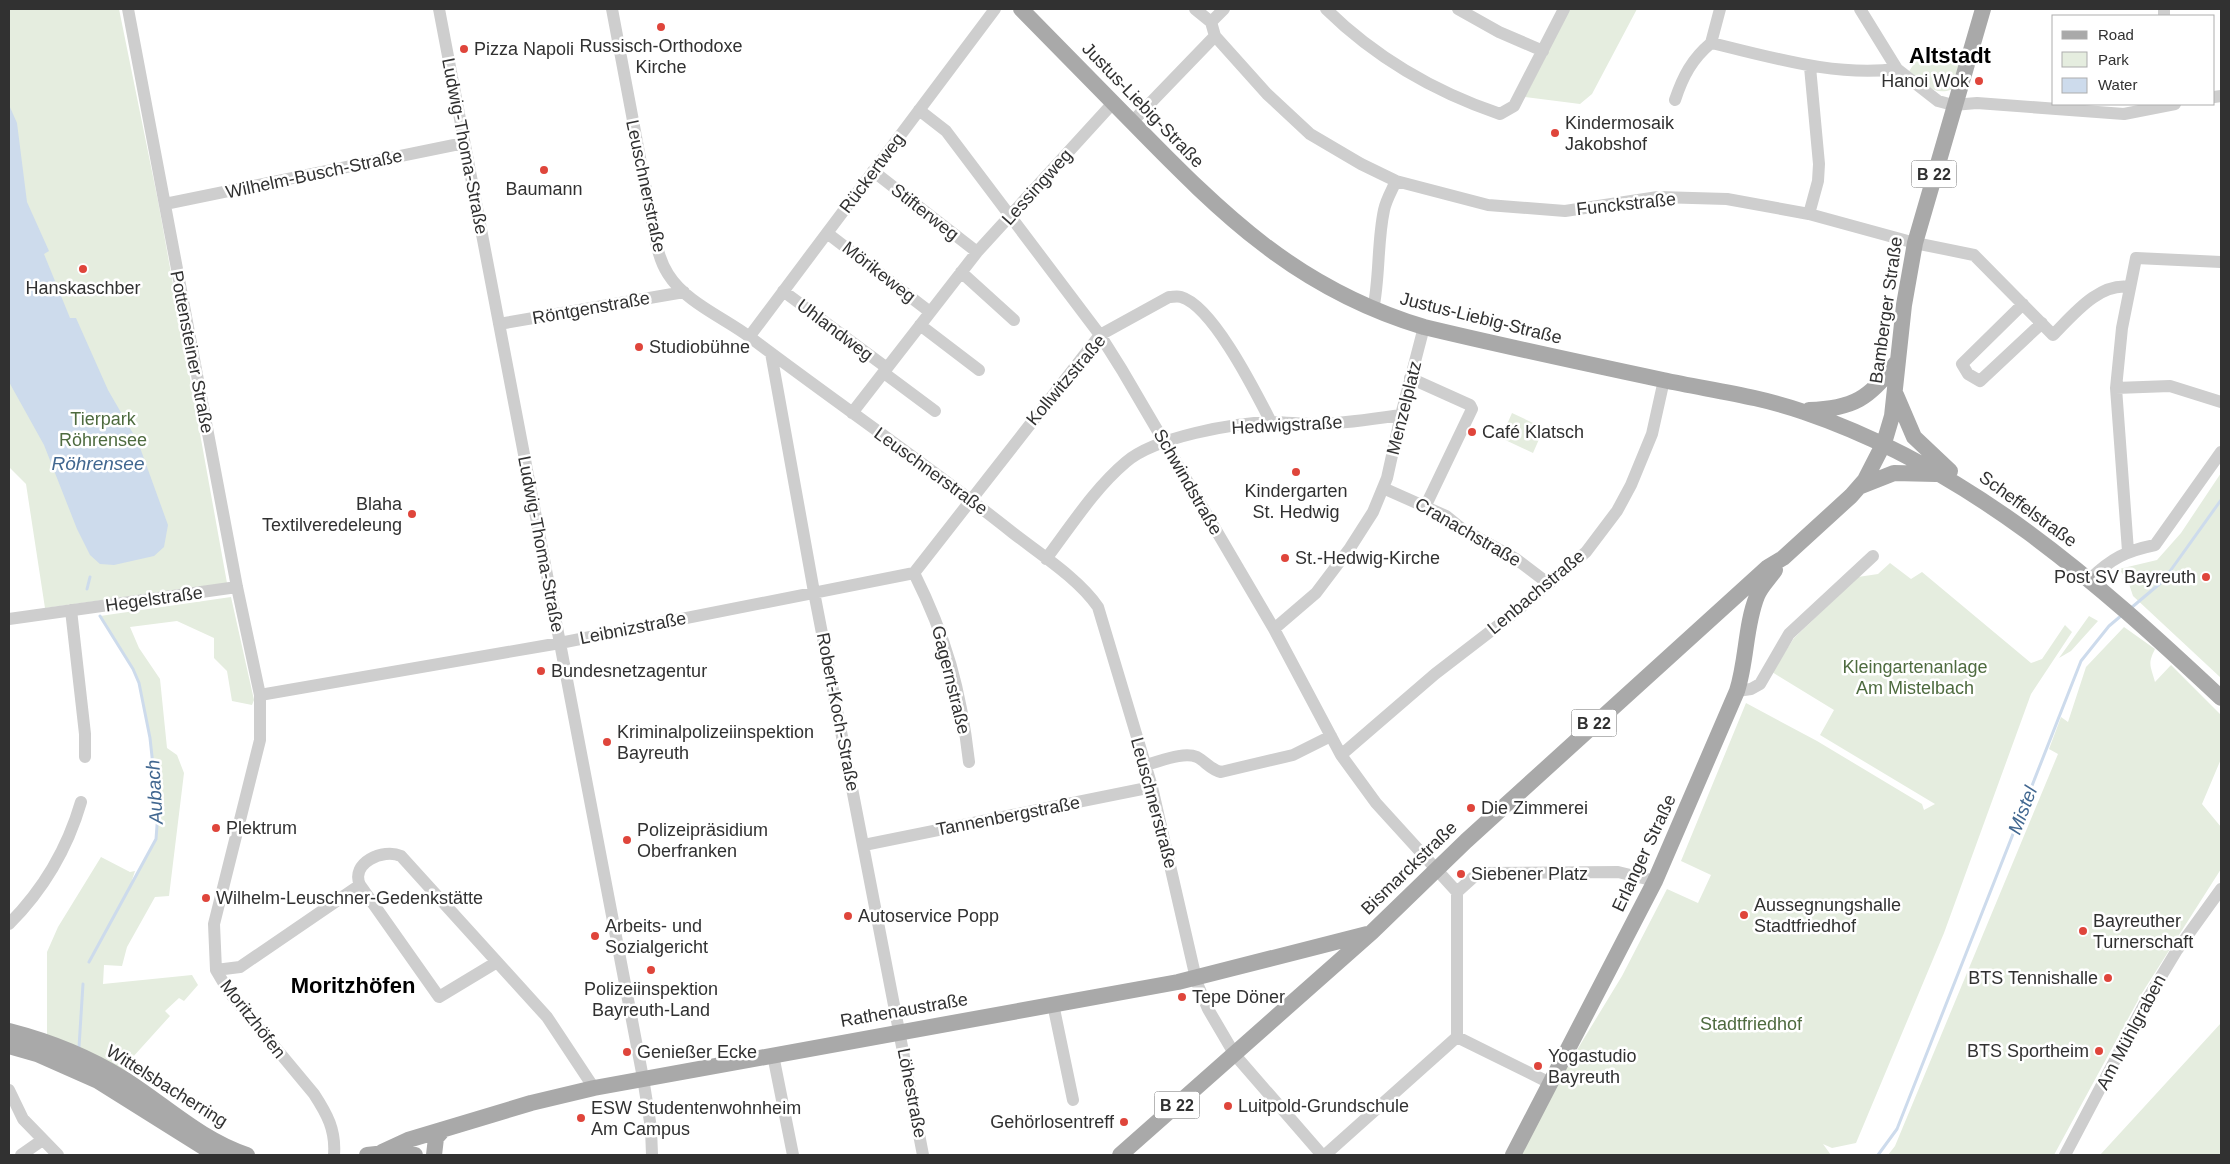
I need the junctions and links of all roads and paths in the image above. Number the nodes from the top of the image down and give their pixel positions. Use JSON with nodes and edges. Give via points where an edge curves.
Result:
{"nodes":[{"id":1,"x":128,"y":9,"type":"edge"},
{"id":2,"x":439,"y":9,"type":"edge"},
{"id":3,"x":612,"y":9,"type":"edge"},
{"id":4,"x":1021,"y":9,"type":"edge"},
{"id":5,"x":1195,"y":9,"type":"edge"},
{"id":6,"x":1224,"y":9,"type":"edge"},
{"id":7,"x":1326,"y":9,"type":"edge"},
{"id":8,"x":1458,"y":9,"type":"edge"},
{"id":9,"x":1564,"y":9,"type":"edge"},
{"id":10,"x":1720,"y":9,"type":"edge"},
{"id":11,"x":1860,"y":9,"type":"edge"},
{"id":12,"x":1982,"y":9,"type":"edge"},
{"id":13,"x":992,"y":12,"type":"edge"},
{"id":14,"x":1211,"y":22,"type":"junction"},
{"id":15,"x":1215,"y":36,"type":"junction"},
{"id":16,"x":1711,"y":43,"type":"junction"},
{"id":17,"x":1543,"y":51,"type":"junction"},
{"id":18,"x":1810,"y":67,"type":"junction"},
{"id":19,"x":1897,"y":69,"type":"junction"},
{"id":20,"x":1675,"y":100,"type":"dead end"},
{"id":21,"x":1113,"y":103,"type":"junction"},
{"id":22,"x":1953,"y":105,"type":"junction"},
{"id":23,"x":2164,"y":105,"type":"edge"},
{"id":24,"x":919,"y":110,"type":"junction"},
{"id":25,"x":1132,"y":122,"type":"junction"},
{"id":26,"x":464,"y":143,"type":"junction"},
{"id":27,"x":873,"y":171,"type":"junction"},
{"id":28,"x":1396,"y":181,"type":"junction"},
{"id":29,"x":165,"y":204,"type":"junction"},
{"id":30,"x":1809,"y":214,"type":"junction"},
{"id":31,"x":1010,"y":216,"type":"junction"},
{"id":32,"x":827,"y":233,"type":"junction"},
{"id":33,"x":1915,"y":243,"type":"junction"},
{"id":34,"x":977,"y":252,"type":"junction"},
{"id":35,"x":2221,"y":262,"type":"edge"},
{"id":36,"x":962,"y":272,"type":"junction"},
{"id":37,"x":2130,"y":287,"type":"junction"},
{"id":38,"x":784,"y":291,"type":"junction"},
{"id":39,"x":684,"y":292,"type":"junction"},
{"id":40,"x":2023,"y":304,"type":"junction"},
{"id":41,"x":1373,"y":310,"type":"junction"},
{"id":42,"x":930,"y":312,"type":"junction"},
{"id":43,"x":1014,"y":320,"type":"dead end"},
{"id":44,"x":2042,"y":323,"type":"junction"},
{"id":45,"x":499,"y":324,"type":"junction"},
{"id":46,"x":920,"y":324,"type":"junction"},
{"id":47,"x":1424,"y":328,"type":"junction"},
{"id":48,"x":1100,"y":335,"type":"junction"},
{"id":49,"x":749,"y":337,"type":"junction"},
{"id":50,"x":770,"y":353,"type":"junction"},
{"id":51,"x":1896,"y":362,"type":"junction"},
{"id":52,"x":792,"y":370,"type":"junction"},
{"id":53,"x":885,"y":370,"type":"junction"},
{"id":54,"x":979,"y":370,"type":"dead end"},
{"id":55,"x":1410,"y":378,"type":"junction"},
{"id":56,"x":1664,"y":380,"type":"junction"},
{"id":57,"x":2116,"y":388,"type":"junction"},
{"id":58,"x":779,"y":392,"type":"junction"},
{"id":59,"x":1895,"y":392,"type":"junction"},
{"id":60,"x":2221,"y":402,"type":"edge"},
{"id":61,"x":935,"y":411,"type":"dead end"},
{"id":62,"x":1802,"y":411,"type":"junction"},
{"id":63,"x":852,"y":413,"type":"junction"},
{"id":64,"x":1401,"y":414,"type":"junction"},
{"id":65,"x":1271,"y":422,"type":"junction"},
{"id":66,"x":1165,"y":442,"type":"junction"},
{"id":67,"x":1884,"y":443,"type":"junction"},
{"id":68,"x":2221,"y":452,"type":"edge"},
{"id":69,"x":1943,"y":474,"type":"junction"},
{"id":70,"x":1963,"y":486,"type":"junction"},
{"id":71,"x":1859,"y":487,"type":"junction"},
{"id":72,"x":1383,"y":488,"type":"junction"},
{"id":73,"x":970,"y":499,"type":"junction"},
{"id":74,"x":1426,"y":505,"type":"junction"},
{"id":75,"x":2128,"y":551,"type":"junction"},
{"id":76,"x":1873,"y":556,"type":"dead end"},
{"id":77,"x":1783,"y":558,"type":"junction"},
{"id":78,"x":1046,"y":559,"type":"junction"},
{"id":79,"x":914,"y":572,"type":"junction"},
{"id":80,"x":2090,"y":579,"type":"junction"},
{"id":81,"x":1549,"y":584,"type":"junction"},
{"id":82,"x":237,"y":587,"type":"junction"},
{"id":83,"x":814,"y":592,"type":"junction"},
{"id":84,"x":1724,"y":606,"type":"junction"},
{"id":85,"x":71,"y":610,"type":"junction"},
{"id":86,"x":9,"y":619,"type":"edge"},
{"id":87,"x":1751,"y":620,"type":"junction"},
{"id":88,"x":1274,"y":629,"type":"junction"},
{"id":89,"x":560,"y":643,"type":"junction"},
{"id":90,"x":1736,"y":691,"type":"junction"},
{"id":91,"x":260,"y":695,"type":"junction"},
{"id":92,"x":2221,"y":698,"type":"edge"},
{"id":93,"x":1331,"y":736,"type":"junction"},
{"id":94,"x":1341,"y":755,"type":"junction"},
{"id":95,"x":85,"y":757,"type":"dead end"},
{"id":96,"x":969,"y":762,"type":"dead end"},
{"id":97,"x":1145,"y":765,"type":"junction"},
{"id":98,"x":1152,"y":787,"type":"junction"},
{"id":99,"x":81,"y":802,"type":"dead end"},
{"id":100,"x":864,"y":845,"type":"junction"},
{"id":101,"x":1435,"y":870,"type":"junction"},
{"id":102,"x":1655,"y":881,"type":"junction"},
{"id":103,"x":360,"y":885,"type":"junction"},
{"id":104,"x":2221,"y":889,"type":"edge"},
{"id":105,"x":1457,"y":892,"type":"junction"},
{"id":106,"x":9,"y":924,"type":"edge"},
{"id":107,"x":1365,"y":934,"type":"junction"},
{"id":108,"x":1307,"y":950,"type":"junction"},
{"id":109,"x":497,"y":962,"type":"junction"},
{"id":110,"x":216,"y":970,"type":"junction"},
{"id":111,"x":1195,"y":978,"type":"junction"},
{"id":112,"x":1322,"y":978,"type":"junction"},
{"id":113,"x":1053,"y":1004,"type":"junction"},
{"id":114,"x":9,"y":1031,"type":"edge"},
{"id":115,"x":900,"y":1031,"type":"junction"},
{"id":116,"x":1457,"y":1038,"type":"junction"},
{"id":117,"x":9,"y":1046,"type":"edge"},
{"id":118,"x":773,"y":1055,"type":"junction"},
{"id":119,"x":1235,"y":1055,"type":"junction"},
{"id":120,"x":643,"y":1078,"type":"junction"},
{"id":121,"x":1550,"y":1083,"type":"junction"},
{"id":122,"x":594,"y":1088,"type":"junction"},
{"id":123,"x":9,"y":1090,"type":"edge"},
{"id":124,"x":1073,"y":1100,"type":"dead end"},
{"id":125,"x":443,"y":1130,"type":"junction"},
{"id":126,"x":41,"y":1141,"type":"junction"},
{"id":127,"x":375,"y":1154,"type":"edge"},
{"id":128,"x":21,"y":1155,"type":"edge"},
{"id":129,"x":58,"y":1155,"type":"edge"},
{"id":130,"x":216,"y":1155,"type":"edge"},
{"id":131,"x":247,"y":1155,"type":"edge"},
{"id":132,"x":334,"y":1155,"type":"edge"},
{"id":133,"x":415,"y":1155,"type":"edge"},
{"id":134,"x":434,"y":1155,"type":"edge"},
{"id":135,"x":652,"y":1155,"type":"edge"},
{"id":136,"x":793,"y":1155,"type":"edge"},
{"id":137,"x":923,"y":1155,"type":"edge"},
{"id":138,"x":1120,"y":1155,"type":"edge"},
{"id":139,"x":1324,"y":1155,"type":"edge"},
{"id":140,"x":1513,"y":1155,"type":"edge"},
{"id":141,"x":2065,"y":1155,"type":"edge"}],
"edges":[{"from":1,"to":29,"type":"street","name":"Pottensteiner Straße"},
{"from":2,"to":26,"type":"street","name":"Ludwig-Thoma-Straße"},
{"from":3,"to":39,"type":"street","name":"Leuschnerstraße","via":[[658,254],[668,274]]},
{"from":4,"to":21,"type":"main road","name":"Justus-Liebig-Straße"},
{"from":5,"to":14,"type":"street"},
{"from":6,"to":14,"type":"street"},
{"from":7,"to":17,"type":"street","via":[[1378,53],[1437,89],[1500,114],[1514,106]]},
{"from":8,"to":17,"type":"street"},
{"from":9,"to":17,"type":"street"},
{"from":10,"to":16,"type":"street"},
{"from":11,"to":19,"type":"street"},
{"from":12,"to":22,"type":"main road","name":"Bamberger Straße","number":"B 22"},
{"from":13,"to":24,"type":"street","name":"Rückertweg"},
{"from":14,"to":15,"type":"street"},
{"from":15,"to":25,"type":"street"},
{"from":15,"to":28,"type":"street","name":"Funckstraße","via":[[1266,94],[1310,134]]},
{"from":16,"to":18,"type":"street"},
{"from":16,"to":20,"type":"street","via":[[1698,54],[1682,78]]},
{"from":18,"to":19,"type":"street"},
{"from":18,"to":30,"type":"street","via":[[1819,164]]},
{"from":19,"to":22,"type":"street","via":[[1938,101]]},
{"from":21,"to":25,"type":"main road","name":"Justus-Liebig-Straße"},
{"from":21,"to":31,"type":"street","name":"Lessingweg"},
{"from":22,"to":23,"type":"street","via":[[1977,103],[2124,114]]},
{"from":22,"to":33,"type":"main road","name":"Bamberger Straße","number":"B 22"},
{"from":24,"to":27,"type":"street","name":"Rückertweg"},
{"from":24,"to":31,"type":"street","name":"Schwindstraße","via":[[946,131]]},
{"from":25,"to":41,"type":"main road","name":"Justus-Liebig-Straße","via":[[1202,194],[1264,246],[1332,290]]},
{"from":26,"to":29,"type":"street","name":"Wilhelm-Busch-Straße"},
{"from":26,"to":45,"type":"street","name":"Ludwig-Thoma-Straße"},
{"from":27,"to":32,"type":"street","name":"Rückertweg"},
{"from":27,"to":34,"type":"street","name":"Stifterweg"},
{"from":28,"to":30,"type":"street","name":"Funckstraße","via":[[1488,206],[1565,210],[1678,197],[1727,199]]},
{"from":28,"to":41,"type":"street","via":[[1384,208],[1378,253],[1378,288]]},
{"from":29,"to":82,"type":"street","name":"Pottensteiner Straße"},
{"from":30,"to":33,"type":"street","name":"Funckstraße"},
{"from":31,"to":34,"type":"street","name":"Lessingweg"},
{"from":31,"to":48,"type":"street","name":"Schwindstraße"},
{"from":32,"to":38,"type":"street","name":"Rückertweg"},
{"from":32,"to":42,"type":"street","name":"Mörikeweg"},
{"from":33,"to":40,"type":"street","name":"Funckstraße","via":[[1974,255]]},
{"from":33,"to":51,"type":"main road","name":"Bamberger Straße","number":"B 22"},
{"from":34,"to":36,"type":"street","name":"Lessingweg"},
{"from":35,"to":37,"type":"street","via":[[2136,258]]},
{"from":36,"to":42,"type":"street","name":"Lessingweg"},
{"from":36,"to":43,"type":"street"},
{"from":37,"to":44,"type":"street","via":[[2114,287],[2092,298],[2053,334]]},
{"from":37,"to":57,"type":"street"},
{"from":38,"to":49,"type":"street","name":"Rückertweg"},
{"from":38,"to":53,"type":"street","name":"Uhlandweg"},
{"from":39,"to":45,"type":"street","name":"Röntgenstraße"},
{"from":39,"to":49,"type":"street","name":"Leuschnerstraße"},
{"from":40,"to":44,"type":"street","name":"Funckstraße"},
{"from":40,"to":44,"type":"street","via":[[1962,364],[1968,374],[1980,381]]},
{"from":41,"to":47,"type":"main road","name":"Justus-Liebig-Straße"},
{"from":42,"to":46,"type":"street","name":"Lessingweg"},
{"from":45,"to":89,"type":"street","name":"Ludwig-Thoma-Straße"},
{"from":46,"to":53,"type":"street","name":"Lessingweg"},
{"from":46,"to":54,"type":"street"},
{"from":47,"to":55,"type":"street","name":"Menzelplatz"},
{"from":47,"to":56,"type":"main road","name":"Justus-Liebig-Straße"},
{"from":48,"to":65,"type":"street","name":"Kollwitzstraße","via":[[1169,297],[1180,296],[1214,326],[1237,358]]},
{"from":48,"to":66,"type":"street","name":"Schwindstraße"},
{"from":48,"to":73,"type":"street","name":"Kollwitzstraße"},
{"from":49,"to":50,"type":"street","name":"Leuschnerstraße"},
{"from":50,"to":52,"type":"street","name":"Leuschnerstraße"},
{"from":50,"to":58,"type":"street","name":"Robert-Koch-Straße"},
{"from":51,"to":59,"type":"main road","name":"Bamberger Straße","number":"B 22"},
{"from":51,"to":62,"type":"main road","via":[[1882,382],[1858,402],[1833,409]]},
{"from":52,"to":58,"type":"street"},
{"from":52,"to":63,"type":"street","name":"Leuschnerstraße"},
{"from":53,"to":61,"type":"street"},
{"from":53,"to":63,"type":"street","name":"Lessingweg"},
{"from":55,"to":64,"type":"street","name":"Menzelplatz"},
{"from":55,"to":74,"type":"street","via":[[1470,405],[1472,409]]},
{"from":56,"to":62,"type":"main road","name":"Justus-Liebig-Straße"},
{"from":56,"to":81,"type":"street","name":"Lenbachstraße","via":[[1652,434],[1622,502],[1586,552]]},
{"from":57,"to":60,"type":"street","via":[[2170,386]]},
{"from":57,"to":75,"type":"street"},
{"from":58,"to":83,"type":"street","name":"Robert-Koch-Straße"},
{"from":59,"to":67,"type":"main road","name":"Bamberger Straße","number":"B 22"},
{"from":59,"to":70,"type":"main road","via":[[1914,437]]},
{"from":62,"to":67,"type":"main road","name":"Scheffelstraße"},
{"from":63,"to":73,"type":"street","name":"Leuschnerstraße"},
{"from":64,"to":65,"type":"street","name":"Hedwigstraße","via":[[1319,424]]},
{"from":64,"to":72,"type":"street","name":"Menzelplatz"},
{"from":65,"to":66,"type":"street","name":"Hedwigstraße","via":[[1233,426]]},
{"from":66,"to":78,"type":"street","name":"Hedwigstraße","via":[[1127,461],[1105,482]]},
{"from":66,"to":88,"type":"street","name":"Schwindstraße"},
{"from":67,"to":69,"type":"main road","name":"Scheffelstraße"},
{"from":67,"to":71,"type":"main road","number":"B 22"},
{"from":68,"to":75,"type":"street","via":[[2155,545]]},
{"from":69,"to":70,"type":"main road","name":"Scheffelstraße"},
{"from":69,"to":71,"type":"main road","via":[[1894,473]]},
{"from":70,"to":80,"type":"main road","name":"Scheffelstraße","via":[[2026,529]]},
{"from":71,"to":77,"type":"main road","number":"B 22"},
{"from":72,"to":74,"type":"street","name":"Cranachstraße"},
{"from":72,"to":88,"type":"street","name":"Menzelplatz","via":[[1373,512],[1330,575],[1316,593]]},
{"from":73,"to":78,"type":"street","name":"Leuschnerstraße"},
{"from":73,"to":79,"type":"street"},
{"from":74,"to":81,"type":"street","name":"Cranachstraße","via":[[1516,559]]},
{"from":75,"to":80,"type":"street"},
{"from":76,"to":90,"type":"street","via":[[1789,634],[1760,684],[1751,690]]},
{"from":77,"to":84,"type":"main road","number":"B 22"},
{"from":77,"to":87,"type":"main road","name":"Erlanger Straße","number":"B 22","via":[[1757,596]]},
{"from":78,"to":97,"type":"street","name":"Leuschnerstraße","via":[[1092,598],[1098,607]]},
{"from":79,"to":83,"type":"street","name":"Leibnizstraße"},
{"from":79,"to":96,"type":"street","name":"Gagernstraße","via":[[948,650]]},
{"from":80,"to":92,"type":"main road","name":"Scheffelstraße"},
{"from":81,"to":94,"type":"street","name":"Lenbachstraße","via":[[1435,674]]},
{"from":82,"to":85,"type":"street","name":"Hegelstraße"},
{"from":82,"to":91,"type":"street","name":"Pottensteiner Straße"},
{"from":83,"to":89,"type":"street","name":"Leibnizstraße"},
{"from":83,"to":100,"type":"street","name":"Robert-Koch-Straße"},
{"from":84,"to":87,"type":"main road","via":[[1735,608]]},
{"from":84,"to":101,"type":"main road","name":"Bismarckstraße","number":"B 22"},
{"from":85,"to":86,"type":"street","name":"Hegelstraße"},
{"from":85,"to":95,"type":"street"},
{"from":87,"to":90,"type":"main road","name":"Erlanger Straße","number":"B 22","via":[[1744,669]]},
{"from":88,"to":93,"type":"street","name":"Schwindstraße"},
{"from":89,"to":91,"type":"street","name":"Leibnizstraße"},
{"from":89,"to":120,"type":"street","name":"Ludwig-Thoma-Straße"},
{"from":90,"to":102,"type":"main road","name":"Erlanger Straße","number":"B 22"},
{"from":91,"to":110,"type":"street","name":"Moritzhöfen","via":[[260,740],[214,924]]},
{"from":93,"to":94,"type":"street","name":"Schwindstraße"},
{"from":93,"to":97,"type":"street","via":[[1293,755],[1221,772],[1200,758],[1188,755]]},
{"from":94,"to":101,"type":"street","name":"Schwindstraße","via":[[1376,803]]},
{"from":97,"to":98,"type":"street","name":"Leuschnerstraße"},
{"from":98,"to":100,"type":"street","name":"Tannenbergstraße"},
{"from":98,"to":111,"type":"street","name":"Leuschnerstraße"},
{"from":99,"to":106,"type":"street","via":[[61,856],[39,891]]},
{"from":100,"to":115,"type":"street","name":"Robert-Koch-Straße"},
{"from":101,"to":105,"type":"street","name":"Schwindstraße"},
{"from":101,"to":107,"type":"main road","name":"Bismarckstraße","number":"B 22"},
{"from":102,"to":105,"type":"street","via":[[1618,872],[1478,873]]},
{"from":102,"to":121,"type":"main road","name":"Erlanger Straße","number":"B 22"},
{"from":103,"to":109,"type":"street","via":[[439,997]]},
{"from":103,"to":109,"type":"street","via":[[357,879],[366,863],[385,853],[401,856]]},
{"from":103,"to":110,"type":"street","via":[[240,967]]},
{"from":104,"to":141,"type":"street","name":"Am Mühlgraben","via":[[2177,950],[2145,1004]]},
{"from":105,"to":116,"type":"street"},
{"from":107,"to":108,"type":"main road","name":"Rathenaustraße"},
{"from":107,"to":112,"type":"main road","name":"Bismarckstraße","number":"B 22"},
{"from":108,"to":111,"type":"main road","name":"Rathenaustraße"},
{"from":108,"to":112,"type":"main road","via":[[1323,966]]},
{"from":109,"to":122,"type":"street","via":[[547,1017]]},
{"from":110,"to":132,"type":"street","name":"Moritzhöfen","via":[[229,992],[325,1110],[335,1136]]},
{"from":111,"to":113,"type":"main road","name":"Rathenaustraße"},
{"from":111,"to":119,"type":"street","name":"Leuschnerstraße","via":[[1208,1009]]},
{"from":112,"to":119,"type":"main road","name":"Bismarckstraße","number":"B 22"},
{"from":113,"to":115,"type":"main road","name":"Rathenaustraße"},
{"from":113,"to":124,"type":"street"},
{"from":114,"to":131,"type":"main road","name":"Wittelsbacherring","via":[[47,1043],[123,1078],[212,1139]]},
{"from":115,"to":118,"type":"main road","name":"Rathenaustraße"},
{"from":115,"to":137,"type":"street","name":"Löhestraße"},
{"from":116,"to":121,"type":"street"},
{"from":116,"to":139,"type":"street"},
{"from":117,"to":130,"type":"main road","name":"Wittelsbacherring","via":[[37,1054],[98,1081]]},
{"from":118,"to":120,"type":"main road","name":"Rathenaustraße"},
{"from":118,"to":136,"type":"street"},
{"from":119,"to":138,"type":"main road","name":"Bismarckstraße","number":"B 22"},
{"from":119,"to":139,"type":"street","name":"Leuschnerstraße"},
{"from":120,"to":122,"type":"main road","name":"Rathenaustraße"},
{"from":120,"to":135,"type":"street","name":"Ludwig-Thoma-Straße"},
{"from":121,"to":140,"type":"main road","name":"Erlanger Straße","number":"B 22"},
{"from":122,"to":125,"type":"main road","name":"Rathenaustraße"},
{"from":123,"to":126,"type":"street","via":[[23,1119]]},
{"from":125,"to":127,"type":"main road","name":"Rathenaustraße"},
{"from":125,"to":134,"type":"main road","via":[[436,1138]]},
{"from":126,"to":128,"type":"street"},
{"from":126,"to":129,"type":"street"},
{"from":127,"to":133,"type":"main road"}]}
